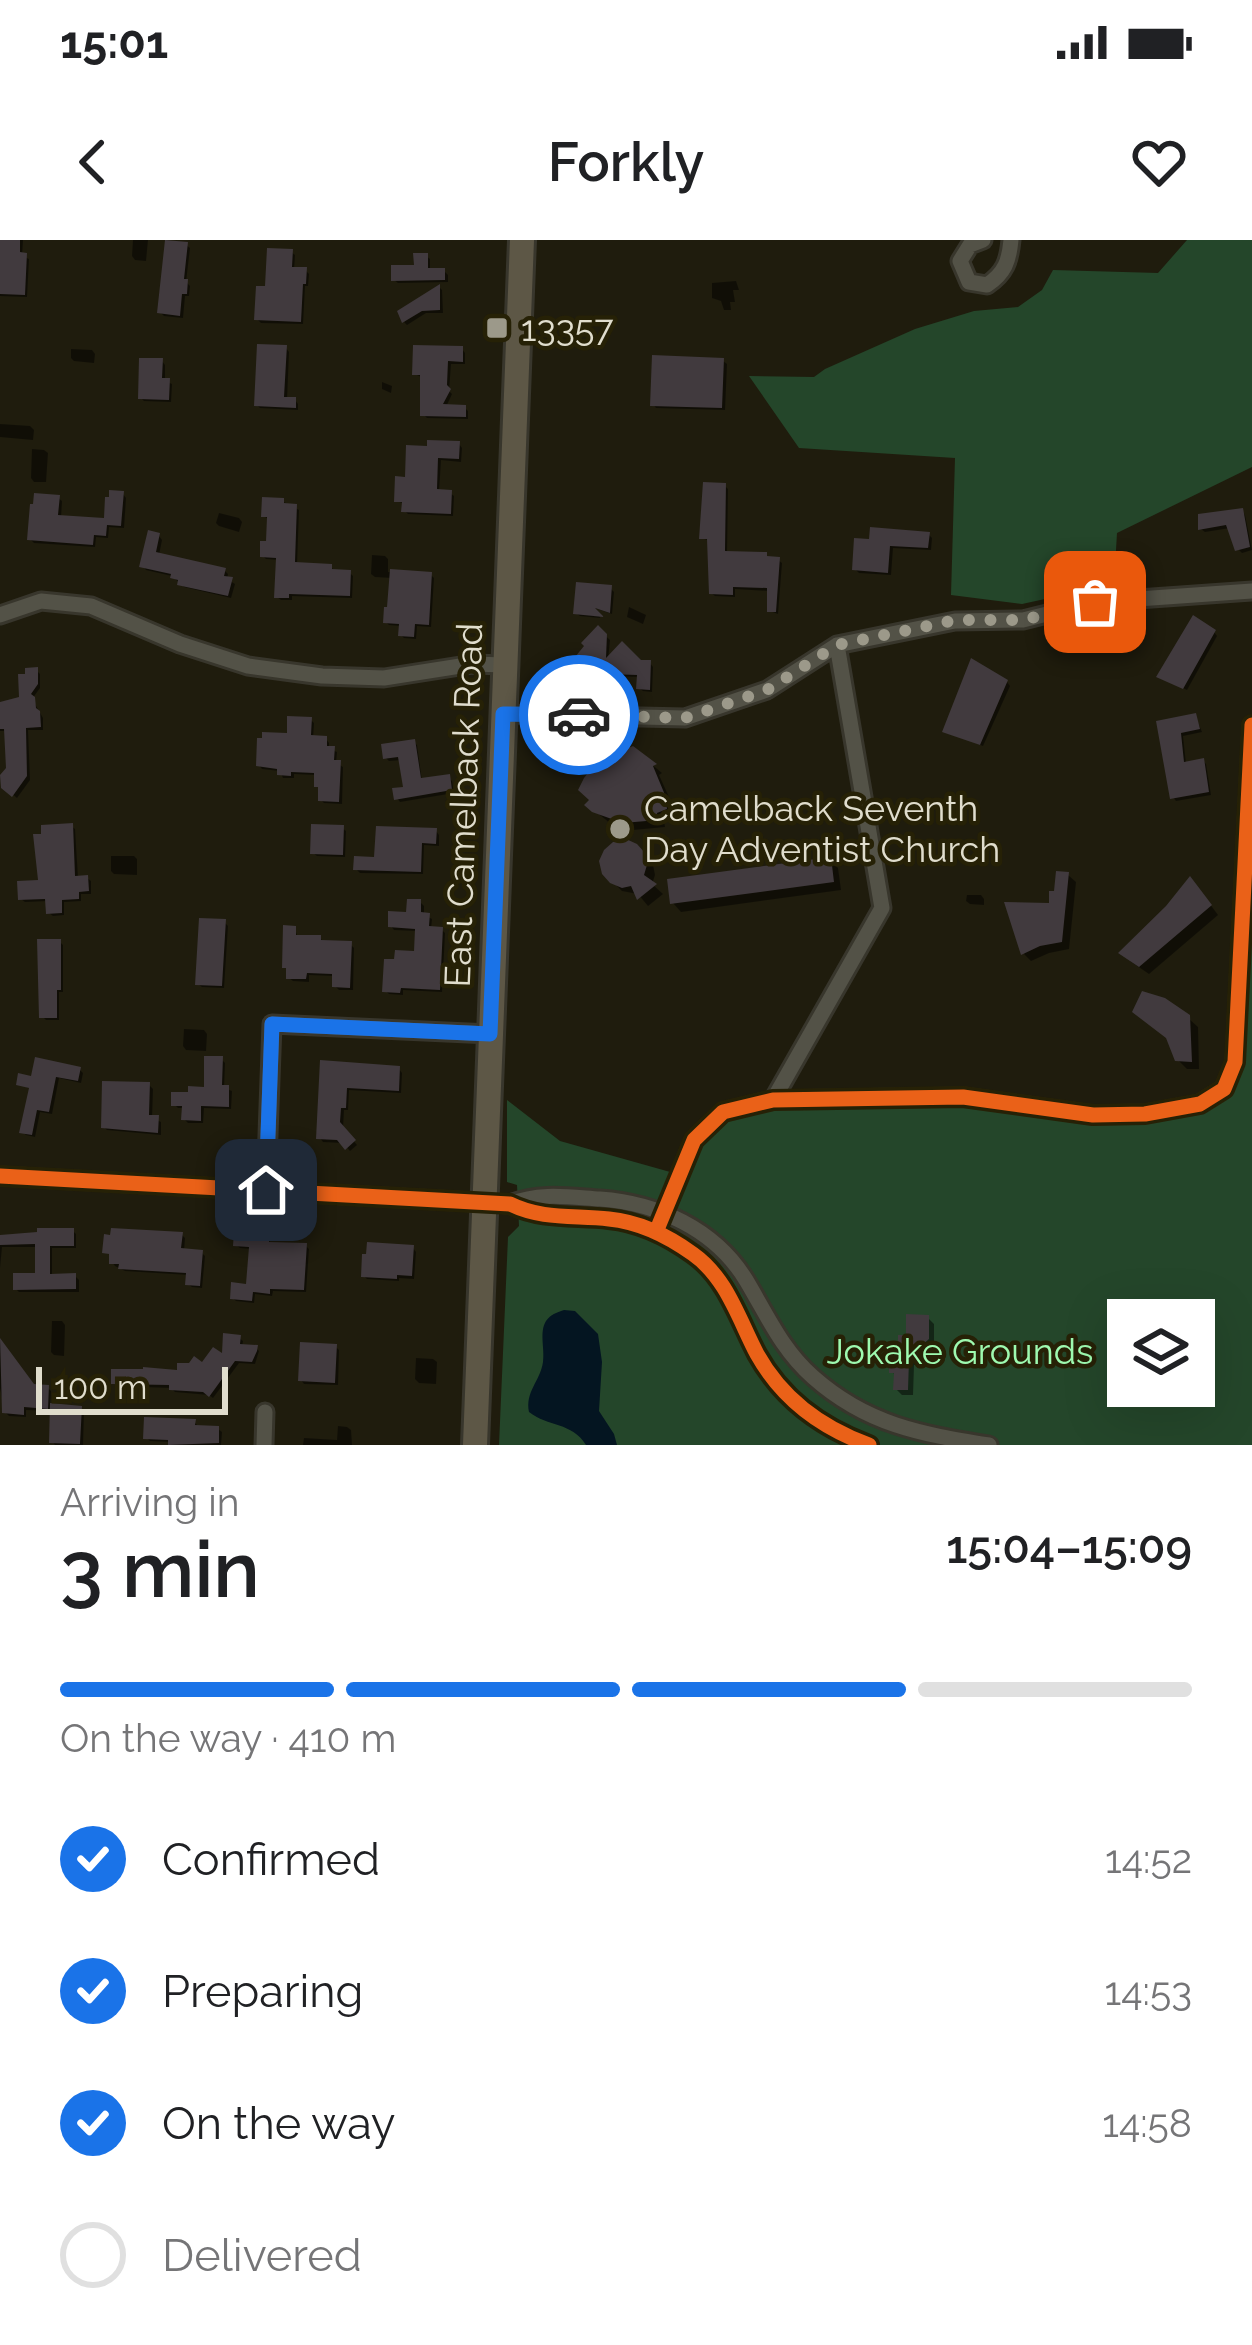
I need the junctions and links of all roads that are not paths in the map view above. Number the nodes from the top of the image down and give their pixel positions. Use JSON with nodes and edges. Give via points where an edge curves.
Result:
{"nodes":[{"id":1,"x":522,"y":240,"type":"edge"},
{"id":2,"x":983,"y":240,"type":"edge"},
{"id":3,"x":1011,"y":240,"type":"edge"},
{"id":4,"x":1252,"y":591,"type":"edge"},
{"id":5,"x":0,"y":615,"type":"edge"},
{"id":6,"x":837,"y":645,"type":"junction"},
{"id":7,"x":505,"y":664,"type":"junction"},
{"id":8,"x":503,"y":714,"type":"junction"},
{"id":9,"x":1252,"y":724,"type":"edge"},
{"id":10,"x":490,"y":1034,"type":"junction"},
{"id":11,"x":773,"y":1100,"type":"junction"},
{"id":12,"x":0,"y":1176,"type":"edge"},
{"id":13,"x":266,"y":1190,"type":"junction"},
{"id":14,"x":483,"y":1203,"type":"junction"},
{"id":15,"x":510,"y":1204,"type":"junction"},
{"id":16,"x":664,"y":1213,"type":"junction"},
{"id":17,"x":656,"y":1232,"type":"junction"},
{"id":18,"x":265,"y":1412,"type":"dead end"},
{"id":19,"x":264,"y":1445,"type":"edge"},
{"id":20,"x":475,"y":1445,"type":"edge"},
{"id":21,"x":869,"y":1445,"type":"edge"},
{"id":22,"x":989,"y":1445,"type":"edge"}],
"edges":[{"from":1,"to":7,"type":"main road","name":"East Camelback Road"},
{"from":2,"to":3,"type":"street","via":[[960,261],[969,282],[987,285],[1003,274]]},
{"from":4,"to":6,"type":"street","via":[[1095,602],[1023,620],[956,620]]},
{"from":5,"to":7,"type":"street","via":[[41,601],[91,606],[248,666],[322,676],[384,678]]},
{"from":6,"to":8,"type":"street","via":[[767,690],[685,718]]},
{"from":6,"to":11,"type":"street","via":[[882,908]]},
{"from":7,"to":8,"type":"main road","name":"East Camelback Road"},
{"from":8,"to":10,"type":"main road","name":"East Camelback Road"},
{"from":9,"to":11,"type":"street","via":[[1234,1062],[1224,1089],[1200,1104],[1111,1115],[963,1097]]},
{"from":10,"to":13,"type":"street","via":[[272,1024]]},
{"from":10,"to":14,"type":"main road","name":"East Camelback Road"},
{"from":11,"to":16,"type":"street","via":[[723,1112],[694,1140]]},
{"from":12,"to":13,"type":"street"},
{"from":13,"to":14,"type":"street"},
{"from":14,"to":15,"type":"street"},
{"from":14,"to":20,"type":"main road","name":"East Camelback Road"},
{"from":15,"to":16,"type":"street","via":[[532,1196],[618,1200]]},
{"from":15,"to":17,"type":"street","via":[[531,1215],[614,1219]]},
{"from":16,"to":17,"type":"street"},
{"from":16,"to":22,"type":"street","via":[[713,1240],[788,1353],[846,1402],[913,1432]]},
{"from":17,"to":21,"type":"street","via":[[698,1257],[724,1288],[790,1400]]},
{"from":18,"to":19,"type":"street"}]}
